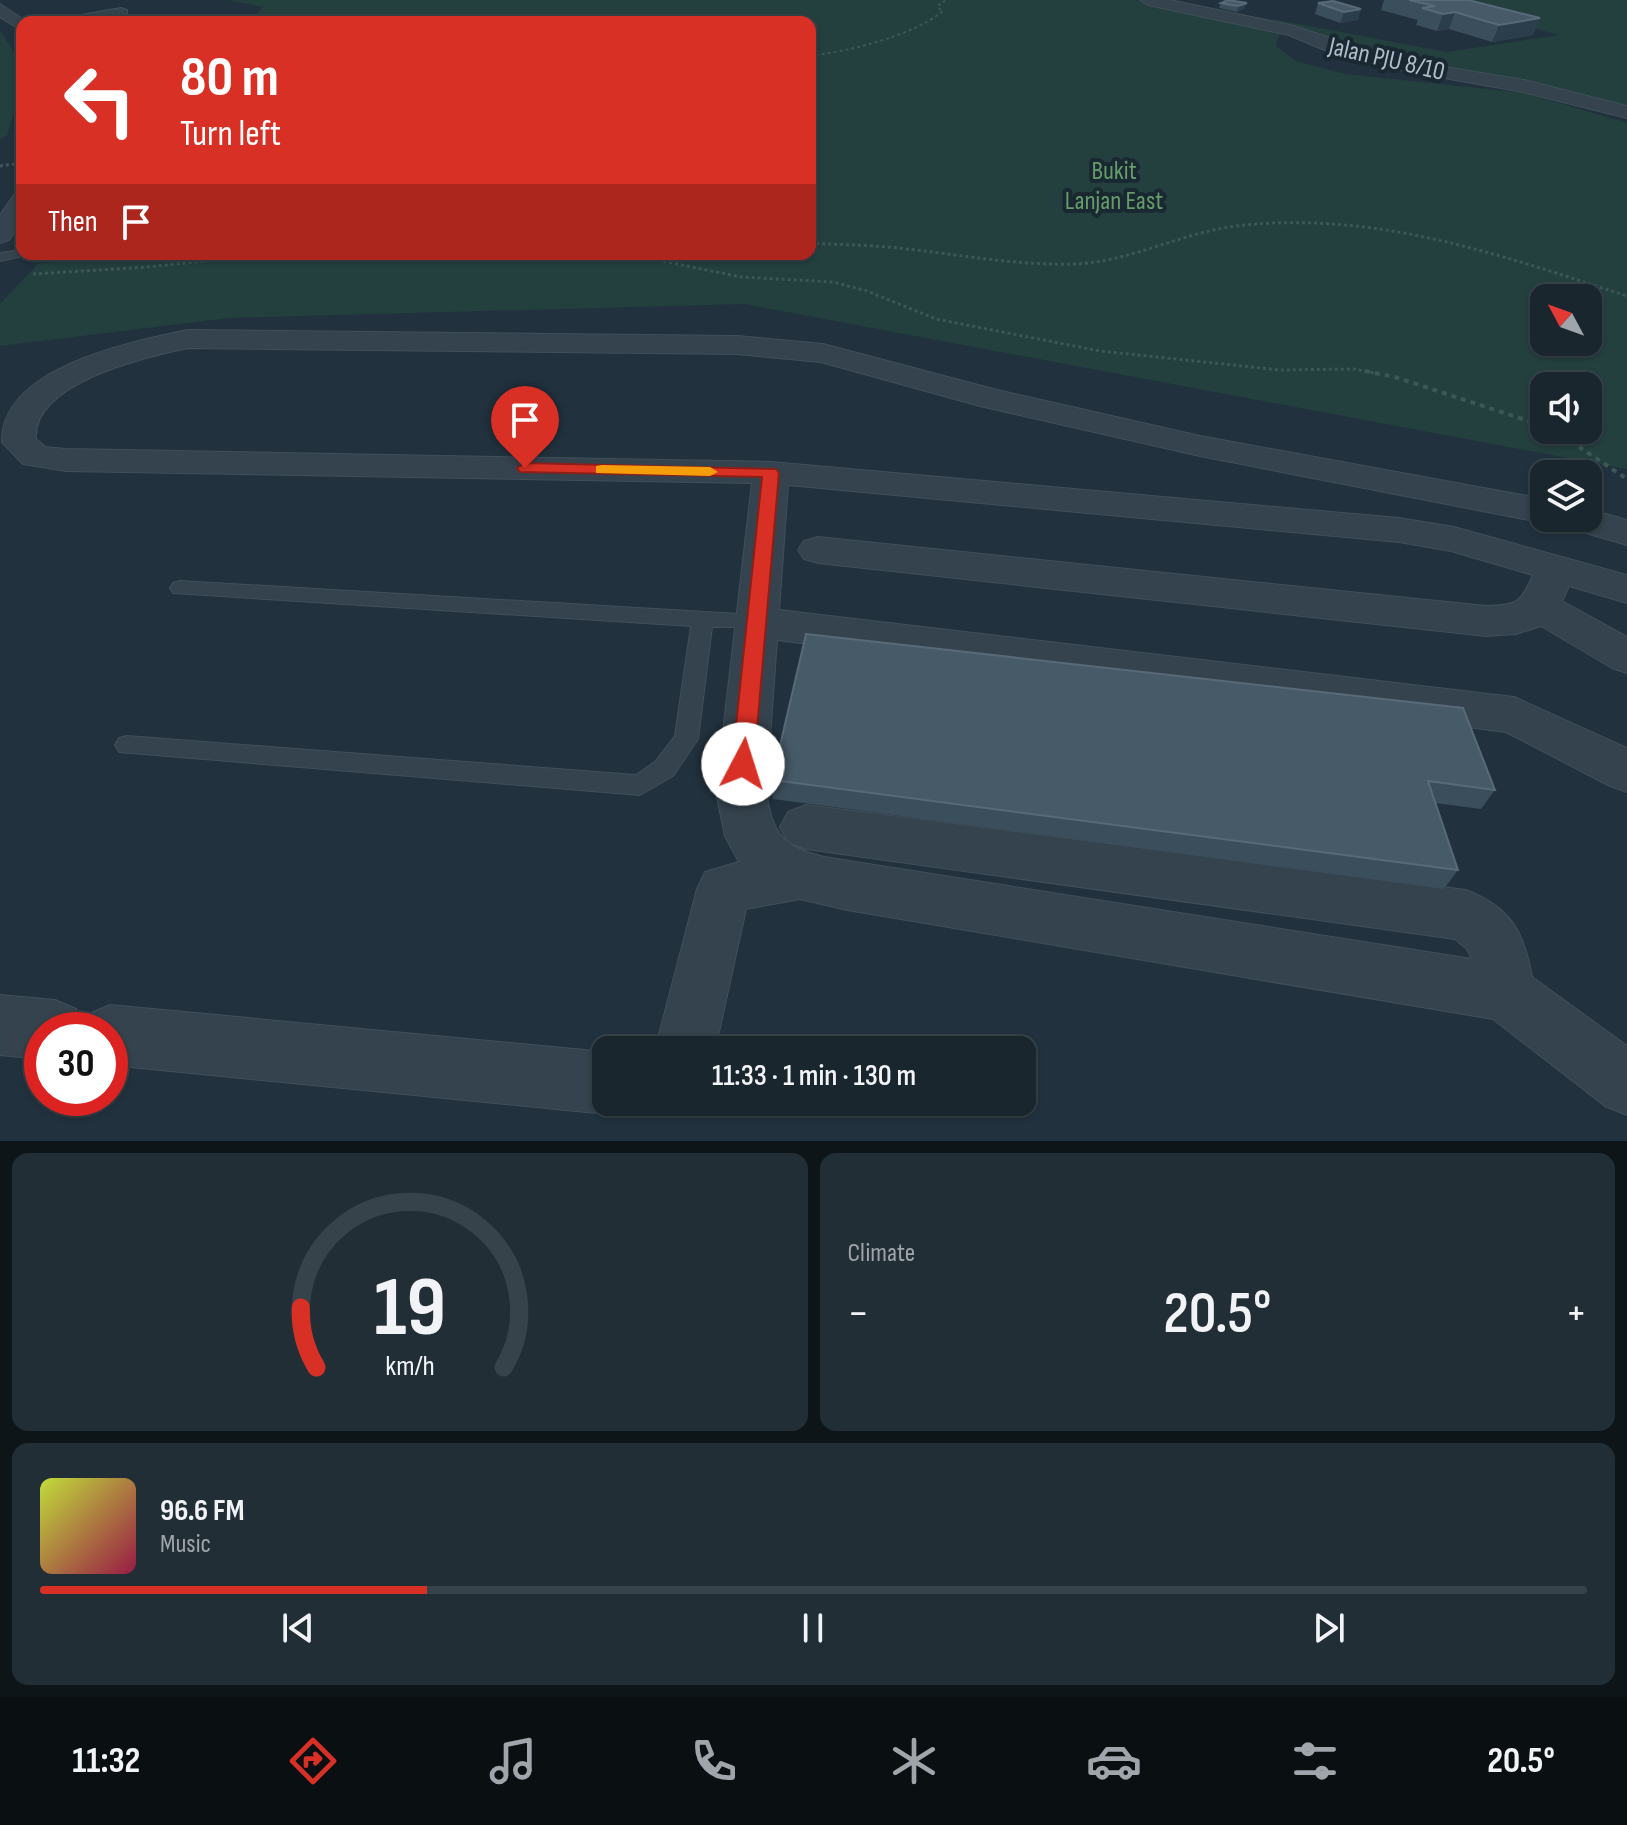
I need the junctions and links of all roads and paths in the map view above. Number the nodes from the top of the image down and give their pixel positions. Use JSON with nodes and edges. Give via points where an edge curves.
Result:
{"nodes":[{"id":1,"x":948,"y":0,"type":"edge"},
{"id":2,"x":1148,"y":0,"type":"edge"},
{"id":3,"x":0,"y":9,"type":"edge"},
{"id":4,"x":121,"y":13,"type":"dead end"},
{"id":5,"x":104,"y":16,"type":"edge"},
{"id":6,"x":16,"y":21,"type":"edge"},
{"id":7,"x":816,"y":55,"type":"edge"},
{"id":8,"x":1627,"y":112,"type":"edge"},
{"id":9,"x":816,"y":243,"type":"edge"},
{"id":10,"x":214,"y":260,"type":"edge"},
{"id":11,"x":657,"y":260,"type":"edge"},
{"id":12,"x":30,"y":274,"type":"dead end"},
{"id":13,"x":1627,"y":296,"type":"edge"},
{"id":14,"x":1530,"y":421,"type":"edge"},
{"id":15,"x":1575,"y":444,"type":"edge"},
{"id":16,"x":771,"y":473,"type":"junction"},
{"id":17,"x":1627,"y":479,"type":"edge"},
{"id":18,"x":1530,"y":508,"type":"edge"},
{"id":19,"x":1602,"y":526,"type":"edge"},
{"id":20,"x":1627,"y":533,"type":"edge"},
{"id":21,"x":818,"y":550,"type":"dead end"},
{"id":22,"x":1556,"y":568,"type":"junction"},
{"id":23,"x":180,"y":588,"type":"dead end"},
{"id":24,"x":1627,"y":589,"type":"edge"},
{"id":25,"x":1540,"y":607,"type":"junction"},
{"id":26,"x":703,"y":619,"type":"junction"},
{"id":27,"x":756,"y":622,"type":"junction"},
{"id":28,"x":1627,"y":657,"type":"edge"},
{"id":29,"x":127,"y":745,"type":"dead end"},
{"id":30,"x":1627,"y":772,"type":"edge"},
{"id":31,"x":801,"y":852,"type":"junction"},
{"id":32,"x":1506,"y":993,"type":"junction"},
{"id":33,"x":0,"y":1025,"type":"edge"},
{"id":34,"x":24,"y":1027,"type":"edge"},
{"id":35,"x":688,"y":1036,"type":"edge"},
{"id":36,"x":128,"y":1037,"type":"edge"},
{"id":37,"x":592,"y":1082,"type":"edge"},
{"id":38,"x":1627,"y":1084,"type":"edge"}],
"edges":[{"from":1,"to":7,"type":"path","via":[[940,3],[943,11],[937,16],[893,35]]},
{"from":2,"to":8,"type":"street","name":"Jalan PJU 8/10","via":[[1256,18],[1388,63],[1524,86]]},
{"from":3,"to":6,"type":"street"},
{"from":4,"to":5,"type":"street"},
{"from":9,"to":13,"type":"path","via":[[882,245],[987,261],[1105,261],[1194,234],[1263,224],[1344,224],[1425,233],[1508,254]]},
{"from":10,"to":12,"type":"path"},
{"from":11,"to":14,"type":"path","via":[[741,277],[833,282],[936,319],[1100,351],[1280,370],[1354,369],[1395,377]]},
{"from":15,"to":17,"type":"path"},
{"from":16,"to":18,"type":"street","via":[[66,460],[35,457],[19,442],[19,422],[30,406],[71,375],[115,357],[188,339],[737,345],[823,353],[992,399],[1200,446]]},
{"from":16,"to":22,"type":"street","via":[[1399,530],[1454,539]]},
{"from":16,"to":27,"type":"street"},
{"from":19,"to":20,"type":"street"},
{"from":21,"to":25,"type":"street","via":[[1486,621],[1517,621]]},
{"from":22,"to":24,"type":"street"},
{"from":22,"to":25,"type":"street"},
{"from":23,"to":26,"type":"lane"},
{"from":25,"to":28,"type":"street"},
{"from":26,"to":27,"type":"lane"},
{"from":26,"to":29,"type":"lane","via":[[686,739],[664,769],[640,785]]},
{"from":27,"to":30,"type":"street","via":[[1514,715]]},
{"from":27,"to":31,"type":"street","via":[[743,821],[770,861]]},
{"from":31,"to":32,"type":"street"},
{"from":31,"to":32,"type":"street","via":[[1466,915],[1488,928],[1499,949]]},
{"from":31,"to":35,"type":"street","via":[[724,889]]},
{"from":32,"to":38,"type":"street"},
{"from":33,"to":34,"type":"street"},
{"from":36,"to":37,"type":"street"}]}
